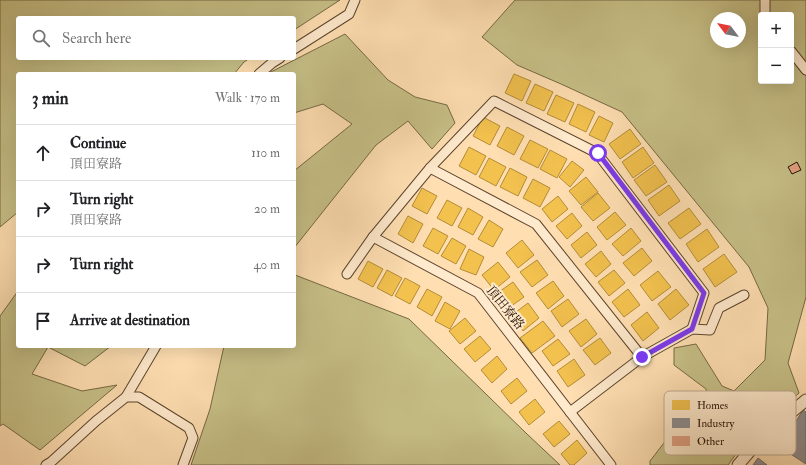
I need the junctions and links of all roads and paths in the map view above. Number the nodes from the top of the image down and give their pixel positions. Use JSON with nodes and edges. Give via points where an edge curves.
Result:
{"nodes":[{"id":1,"x":355,"y":0,"type":"edge"},
{"id":2,"x":765,"y":0,"type":"edge"},
{"id":3,"x":765,"y":12,"type":"edge"},
{"id":4,"x":296,"y":48,"type":"edge"},
{"id":5,"x":794,"y":55,"type":"edge"},
{"id":6,"x":277,"y":60,"type":"edge"},
{"id":7,"x":806,"y":70,"type":"edge"},
{"id":8,"x":261,"y":72,"type":"edge"},
{"id":9,"x":430,"y":168,"type":"junction"},
{"id":10,"x":373,"y":237,"type":"junction"},
{"id":11,"x":347,"y":274,"type":"dead end"},
{"id":12,"x":744,"y":295,"type":"dead end"},
{"id":13,"x":692,"y":329,"type":"junction"},
{"id":14,"x":155,"y":348,"type":"edge"},
{"id":15,"x":642,"y":357,"type":"junction"},
{"id":16,"x":126,"y":397,"type":"junction"},
{"id":17,"x":806,"y":400,"type":"edge"},
{"id":18,"x":796,"y":408,"type":"edge"},
{"id":19,"x":570,"y":412,"type":"junction"},
{"id":20,"x":747,"y":455,"type":"edge"},
{"id":21,"x":46,"y":465,"type":"edge"},
{"id":22,"x":183,"y":465,"type":"edge"},
{"id":23,"x":611,"y":465,"type":"edge"},
{"id":24,"x":738,"y":465,"type":"edge"}],
"edges":[{"from":1,"to":4,"type":"street","via":[[349,14]]},
{"from":2,"to":3,"type":"street"},
{"from":5,"to":7,"type":"street"},
{"from":6,"to":8,"type":"street"},
{"from":9,"to":10,"type":"street"},
{"from":9,"to":13,"type":"street","via":[[494,101],[598,153],[704,293]]},
{"from":9,"to":15,"type":"street","via":[[536,224]]},
{"from":10,"to":11,"type":"street"},
{"from":10,"to":19,"type":"street","name":"頂田寮路","via":[[478,293]]},
{"from":12,"to":13,"type":"street","via":[[719,308],[710,330]]},
{"from":13,"to":15,"type":"street"},
{"from":14,"to":16,"type":"street"},
{"from":15,"to":19,"type":"street"},
{"from":16,"to":21,"type":"street"},
{"from":16,"to":22,"type":"street","via":[[139,397],[189,428],[193,438]]},
{"from":17,"to":18,"type":"street"},
{"from":19,"to":23,"type":"street","name":"頂田寮路"},
{"from":20,"to":24,"type":"street"}]}
